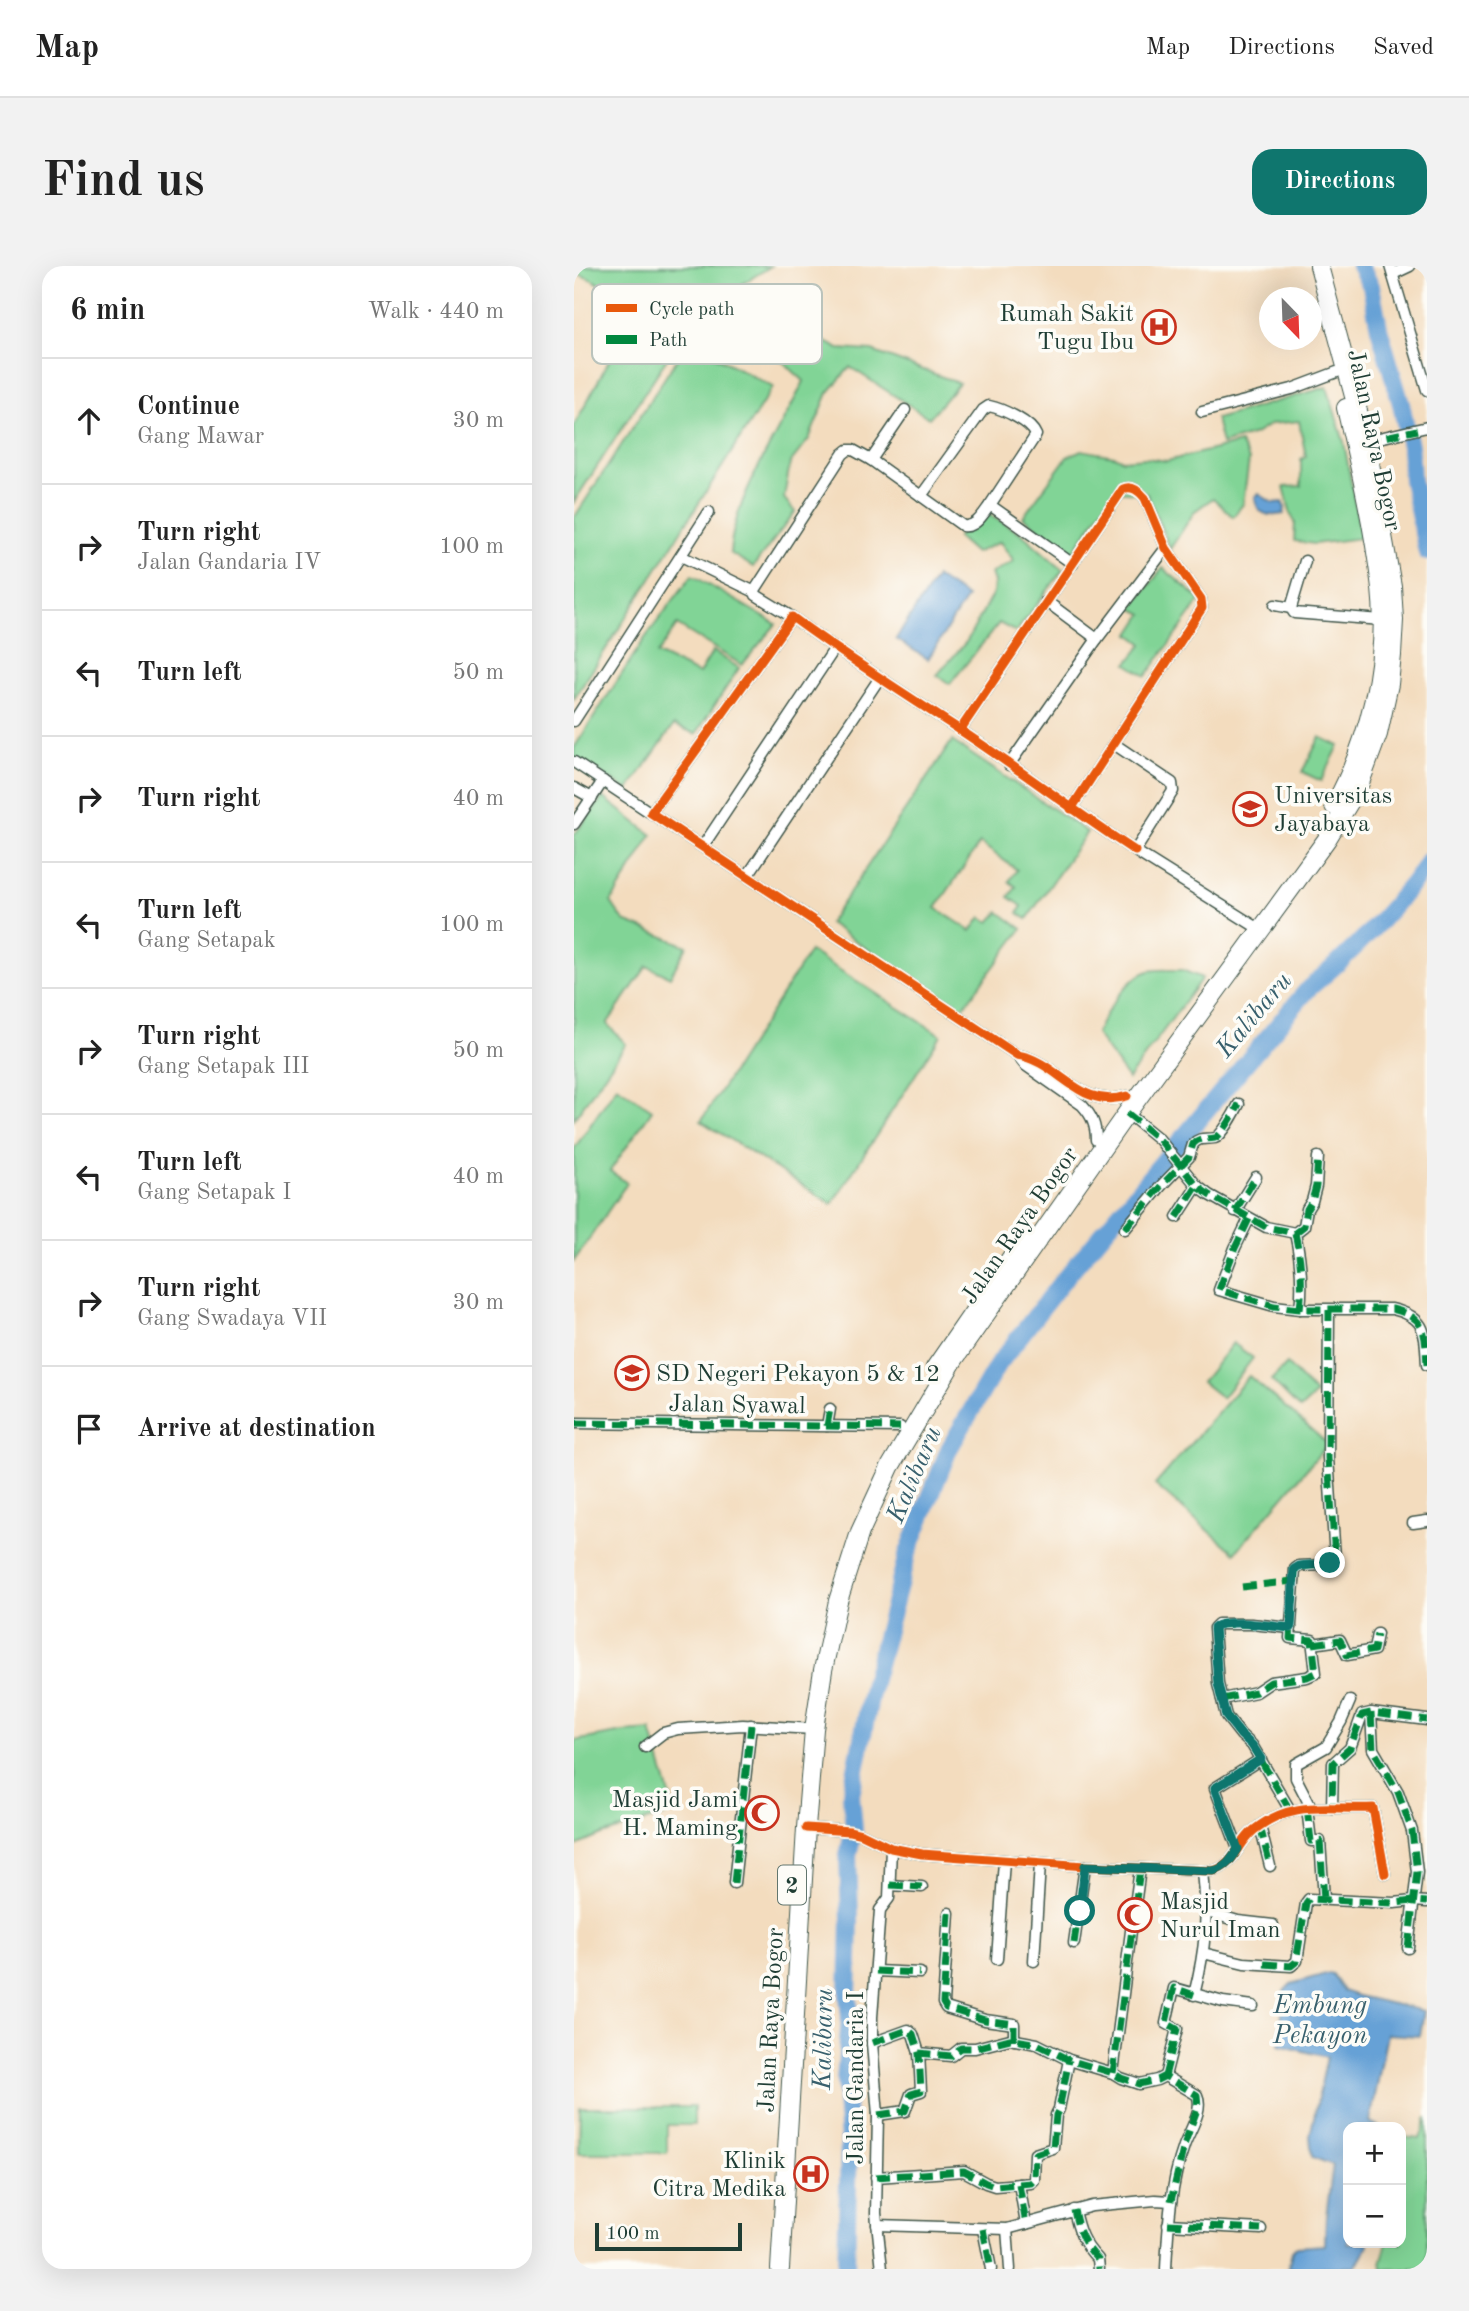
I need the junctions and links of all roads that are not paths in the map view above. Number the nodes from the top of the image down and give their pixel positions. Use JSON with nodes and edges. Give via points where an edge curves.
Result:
{"nodes":[{"id":1,"x":1309,"y":266,"type":"edge"},
{"id":2,"x":1319,"y":266,"type":"edge"},
{"id":3,"x":1410,"y":266,"type":"edge"},
{"id":4,"x":1392,"y":270,"type":"edge"},
{"id":5,"x":1337,"y":372,"type":"junction"},
{"id":6,"x":1427,"y":390,"type":"edge"},
{"id":7,"x":905,"y":410,"type":"dead end"},
{"id":8,"x":1202,"y":412,"type":"dead end"},
{"id":9,"x":1422,"y":429,"type":"edge"},
{"id":10,"x":1366,"y":441,"type":"junction"},
{"id":11,"x":871,"y":460,"type":"junction"},
{"id":12,"x":921,"y":496,"type":"junction"},
{"id":13,"x":990,"y":505,"type":"junction"},
{"id":14,"x":709,"y":512,"type":"dead end"},
{"id":15,"x":1166,"y":548,"type":"junction"},
{"id":16,"x":681,"y":556,"type":"junction"},
{"id":17,"x":1305,"y":561,"type":"dead end"},
{"id":18,"x":1073,"y":564,"type":"junction"},
{"id":19,"x":755,"y":593,"type":"junction"},
{"id":20,"x":1046,"y":601,"type":"junction"},
{"id":21,"x":1275,"y":605,"type":"dead end"},
{"id":22,"x":1291,"y":608,"type":"junction"},
{"id":23,"x":792,"y":617,"type":"junction"},
{"id":24,"x":1382,"y":620,"type":"junction"},
{"id":25,"x":1097,"y":639,"type":"junction"},
{"id":26,"x":835,"y":648,"type":"junction"},
{"id":27,"x":879,"y":679,"type":"junction"},
{"id":28,"x":574,"y":721,"type":"edge"},
{"id":29,"x":960,"y":730,"type":"junction"},
{"id":30,"x":1372,"y":733,"type":"junction"},
{"id":31,"x":1114,"y":744,"type":"junction"},
{"id":32,"x":574,"y":762,"type":"edge"},
{"id":33,"x":1009,"y":765,"type":"junction"},
{"id":34,"x":603,"y":781,"type":"junction"},
{"id":35,"x":574,"y":788,"type":"edge"},
{"id":36,"x":592,"y":798,"type":"junction"},
{"id":37,"x":1071,"y":809,"type":"junction"},
{"id":38,"x":651,"y":813,"type":"junction"},
{"id":39,"x":574,"y":824,"type":"edge"},
{"id":40,"x":703,"y":846,"type":"junction"},
{"id":41,"x":1135,"y":851,"type":"junction"},
{"id":42,"x":748,"y":875,"type":"junction"},
{"id":43,"x":1257,"y":927,"type":"junction"},
{"id":44,"x":1132,"y":1097,"type":"junction"},
{"id":45,"x":1085,"y":1100,"type":"junction"},
{"id":46,"x":1239,"y":1104,"type":"dead end"},
{"id":47,"x":1100,"y":1142,"type":"junction"},
{"id":48,"x":1318,"y":1157,"type":"dead end"},
{"id":49,"x":1178,"y":1161,"type":"junction"},
{"id":50,"x":1256,"y":1177,"type":"dead end"},
{"id":51,"x":1197,"y":1186,"type":"junction"},
{"id":52,"x":1235,"y":1211,"type":"junction"},
{"id":53,"x":1177,"y":1217,"type":"dead end"},
{"id":54,"x":1249,"y":1219,"type":"junction"},
{"id":55,"x":1125,"y":1229,"type":"dead end"},
{"id":56,"x":1295,"y":1233,"type":"junction"},
{"id":57,"x":1300,"y":1310,"type":"junction"},
{"id":58,"x":1329,"y":1310,"type":"junction"},
{"id":59,"x":1427,"y":1365,"type":"edge"},
{"id":60,"x":830,"y":1409,"type":"dead end"},
{"id":61,"x":574,"y":1423,"type":"edge"},
{"id":62,"x":827,"y":1426,"type":"junction"},
{"id":63,"x":900,"y":1427,"type":"junction"},
{"id":64,"x":1427,"y":1521,"type":"edge"},
{"id":65,"x":1413,"y":1523,"type":"dead end"},
{"id":66,"x":1291,"y":1628,"type":"junction"},
{"id":67,"x":1377,"y":1634,"type":"dead end"},
{"id":68,"x":1313,"y":1644,"type":"junction"},
{"id":69,"x":1222,"y":1699,"type":"junction"},
{"id":70,"x":1350,"y":1701,"type":"dead end"},
{"id":71,"x":1371,"y":1713,"type":"junction"},
{"id":72,"x":1427,"y":1720,"type":"edge"},
{"id":73,"x":751,"y":1725,"type":"junction"},
{"id":74,"x":808,"y":1728,"type":"junction"},
{"id":75,"x":645,"y":1747,"type":"dead end"},
{"id":76,"x":1261,"y":1759,"type":"junction"},
{"id":77,"x":1309,"y":1808,"type":"junction"},
{"id":78,"x":1332,"y":1808,"type":"junction"},
{"id":79,"x":1290,"y":1810,"type":"junction"},
{"id":80,"x":1260,"y":1826,"type":"junction"},
{"id":81,"x":806,"y":1828,"type":"junction"},
{"id":82,"x":891,"y":1848,"type":"junction"},
{"id":83,"x":1238,"y":1849,"type":"junction"},
{"id":84,"x":1004,"y":1861,"type":"junction"},
{"id":85,"x":1040,"y":1864,"type":"junction"},
{"id":86,"x":1085,"y":1866,"type":"junction"},
{"id":87,"x":1269,"y":1866,"type":"dead end"},
{"id":88,"x":1140,"y":1869,"type":"junction"},
{"id":89,"x":1203,"y":1871,"type":"junction"},
{"id":90,"x":1385,"y":1874,"type":"dead end"},
{"id":91,"x":734,"y":1883,"type":"dead end"},
{"id":92,"x":890,"y":1885,"type":"junction"},
{"id":93,"x":922,"y":1887,"type":"dead end"},
{"id":94,"x":1324,"y":1899,"type":"junction"},
{"id":95,"x":1413,"y":1901,"type":"junction"},
{"id":96,"x":1427,"y":1902,"type":"edge"},
{"id":97,"x":1135,"y":1905,"type":"dead end"},
{"id":98,"x":1207,"y":1912,"type":"junction"},
{"id":99,"x":949,"y":1913,"type":"dead end"},
{"id":100,"x":1132,"y":1923,"type":"dead end"},
{"id":101,"x":1273,"y":1925,"type":"dead end"},
{"id":102,"x":1074,"y":1943,"type":"dead end"},
{"id":103,"x":1409,"y":1948,"type":"dead end"},
{"id":104,"x":1203,"y":1953,"type":"junction"},
{"id":105,"x":997,"y":1958,"type":"dead end"},
{"id":106,"x":1034,"y":1961,"type":"dead end"},
{"id":107,"x":876,"y":1971,"type":"junction"},
{"id":108,"x":920,"y":1973,"type":"dead end"},
{"id":109,"x":1194,"y":1994,"type":"junction"},
{"id":110,"x":1252,"y":2006,"type":"dead end"},
{"id":111,"x":1014,"y":2040,"type":"junction"},
{"id":112,"x":872,"y":2043,"type":"junction"},
{"id":113,"x":919,"y":2053,"type":"junction"},
{"id":114,"x":1069,"y":2060,"type":"junction"},
{"id":115,"x":1113,"y":2073,"type":"junction"},
{"id":116,"x":1165,"y":2076,"type":"junction"},
{"id":117,"x":877,"y":2115,"type":"junction"},
{"id":118,"x":876,"y":2177,"type":"junction"},
{"id":119,"x":1019,"y":2185,"type":"junction"},
{"id":120,"x":1171,"y":2201,"type":"junction"},
{"id":121,"x":1074,"y":2210,"type":"junction"},
{"id":122,"x":1026,"y":2224,"type":"junction"},
{"id":123,"x":1168,"y":2224,"type":"junction"},
{"id":124,"x":877,"y":2225,"type":"junction"},
{"id":125,"x":983,"y":2229,"type":"junction"},
{"id":126,"x":1007,"y":2229,"type":"junction"},
{"id":127,"x":1261,"y":2229,"type":"dead end"},
{"id":128,"x":770,"y":2269,"type":"edge"},
{"id":129,"x":780,"y":2269,"type":"edge"},
{"id":130,"x":882,"y":2269,"type":"edge"},
{"id":131,"x":991,"y":2269,"type":"edge"},
{"id":132,"x":1010,"y":2269,"type":"edge"},
{"id":133,"x":1099,"y":2269,"type":"edge"},
{"id":134,"x":1166,"y":2269,"type":"edge"}],
"edges":[{"from":1,"to":5,"type":"highway","name":"Jalan Raya Bogor","number":"2"},
{"from":2,"to":10,"type":"highway","name":"Jalan Raya Bogor","number":"2"},
{"from":3,"to":4,"type":"street"},
{"from":4,"to":6,"type":"street"},
{"from":5,"to":8,"type":"street","via":[[1292,389]]},
{"from":5,"to":24,"type":"highway","name":"Jalan Raya Bogor","number":"2","via":[[1360,466]]},
{"from":7,"to":11,"type":"street"},
{"from":9,"to":10,"type":"street"},
{"from":10,"to":30,"type":"highway","name":"Jalan Raya Bogor","number":"2","via":[[1394,620],[1389,684]]},
{"from":11,"to":12,"type":"street"},
{"from":11,"to":19,"type":"street","via":[[853,450],[843,454]]},
{"from":12,"to":13,"type":"street","via":[[967,527]]},
{"from":12,"to":13,"type":"street","via":[[983,410],[993,407],[1032,427],[1036,435]]},
{"from":13,"to":18,"type":"street"},
{"from":14,"to":16,"type":"street"},
{"from":15,"to":18,"type":"street","via":[[1145,498],[1127,487]]},
{"from":15,"to":25,"type":"street"},
{"from":15,"to":31,"type":"street","via":[[1201,599],[1202,608]]},
{"from":16,"to":19,"type":"street"},
{"from":16,"to":28,"type":"street"},
{"from":17,"to":22,"type":"street"},
{"from":18,"to":20,"type":"street"},
{"from":19,"to":23,"type":"street"},
{"from":20,"to":25,"type":"street"},
{"from":20,"to":29,"type":"street"},
{"from":21,"to":22,"type":"street"},
{"from":22,"to":24,"type":"street","via":[[1295,614]]},
{"from":23,"to":26,"type":"street"},
{"from":23,"to":38,"type":"street"},
{"from":24,"to":30,"type":"highway","name":"Jalan Raya Bogor","number":"2"},
{"from":25,"to":33,"type":"street"},
{"from":26,"to":27,"type":"street"},
{"from":26,"to":40,"type":"street"},
{"from":27,"to":29,"type":"street"},
{"from":27,"to":42,"type":"street"},
{"from":29,"to":33,"type":"street"},
{"from":30,"to":43,"type":"highway","name":"Jalan Raya Bogor","number":"2","via":[[1332,809]]},
{"from":31,"to":37,"type":"street"},
{"from":31,"to":41,"type":"street","via":[[1174,787]]},
{"from":32,"to":34,"type":"street"},
{"from":33,"to":37,"type":"street"},
{"from":34,"to":36,"type":"street"},
{"from":34,"to":38,"type":"street"},
{"from":35,"to":36,"type":"street"},
{"from":36,"to":39,"type":"street"},
{"from":37,"to":41,"type":"street"},
{"from":38,"to":40,"type":"street"},
{"from":40,"to":42,"type":"street"},
{"from":41,"to":43,"type":"street"},
{"from":42,"to":45,"type":"street","via":[[1017,1055],[1042,1065]]},
{"from":43,"to":44,"type":"highway","name":"Jalan Raya Bogor","number":"2"},
{"from":44,"to":45,"type":"street"},
{"from":44,"to":47,"type":"highway","name":"Jalan Raya Bogor","number":"2"},
{"from":44,"to":49,"type":"street"},
{"from":45,"to":47,"type":"street"},
{"from":46,"to":49,"type":"street","via":[[1219,1136],[1195,1141],[1191,1154]]},
{"from":47,"to":63,"type":"highway","name":"Jalan Raya Bogor","number":"2","via":[[945,1352]]},
{"from":47,"to":74,"type":"highway","name":"Jalan Raya Bogor","number":"2","via":[[955,1358],[890,1467],[844,1580]]},
{"from":48,"to":56,"type":"street","via":[[1314,1196],[1304,1226]]},
{"from":49,"to":51,"type":"street"},
{"from":49,"to":55,"type":"street"},
{"from":50,"to":52,"type":"street"},
{"from":51,"to":52,"type":"street"},
{"from":51,"to":53,"type":"street"},
{"from":52,"to":54,"type":"street"},
{"from":54,"to":56,"type":"street"},
{"from":54,"to":57,"type":"street","via":[[1219,1290]]},
{"from":56,"to":57,"type":"street","via":[[1302,1267]]},
{"from":57,"to":58,"type":"street"},
{"from":58,"to":59,"type":"street","via":[[1404,1311],[1419,1321],[1425,1333]]},
{"from":58,"to":66,"type":"street","via":[[1328,1458],[1335,1557],[1330,1563],[1299,1566],[1294,1572]]},
{"from":60,"to":62,"type":"street"},
{"from":61,"to":62,"type":"street","name":"Jalan Syawal"},
{"from":62,"to":63,"type":"street","name":"Jalan Syawal"},
{"from":63,"to":74,"type":"highway","name":"Jalan Raya Bogor","number":"2","via":[[863,1500],[833,1581],[818,1643]]},
{"from":64,"to":65,"type":"street"},
{"from":66,"to":68,"type":"street","via":[[1291,1639],[1311,1639]]},
{"from":66,"to":69,"type":"street","via":[[1234,1624],[1214,1628]]},
{"from":67,"to":68,"type":"street","via":[[1374,1650],[1347,1655],[1340,1640]]},
{"from":68,"to":69,"type":"street","via":[[1315,1675],[1271,1682],[1256,1692]]},
{"from":69,"to":76,"type":"street","via":[[1229,1722]]},
{"from":70,"to":77,"type":"street","via":[[1326,1747],[1296,1764],[1294,1772]]},
{"from":71,"to":72,"type":"street"},
{"from":71,"to":78,"type":"street","via":[[1360,1717],[1350,1748],[1333,1763]]},
{"from":71,"to":95,"type":"street","via":[[1373,1749],[1398,1792],[1412,1831],[1417,1872]]},
{"from":73,"to":74,"type":"street"},
{"from":73,"to":75,"type":"street","via":[[673,1730]]},
{"from":73,"to":91,"type":"street"},
{"from":74,"to":81,"type":"highway","name":"Jalan Raya Bogor","number":"2"},
{"from":74,"to":128,"type":"highway","name":"Jalan Raya Bogor","number":"2"},
{"from":76,"to":79,"type":"street"},
{"from":76,"to":83,"type":"street","via":[[1215,1788]]},
{"from":77,"to":78,"type":"street"},
{"from":77,"to":79,"type":"street"},
{"from":77,"to":94,"type":"street","via":[[1311,1841],[1321,1841]]},
{"from":78,"to":90,"type":"street","via":[[1373,1808]]},
{"from":79,"to":80,"type":"street"},
{"from":80,"to":83,"type":"street"},
{"from":80,"to":87,"type":"street"},
{"from":81,"to":82,"type":"street","via":[[850,1831]]},
{"from":81,"to":129,"type":"highway","name":"Jalan Raya Bogor","number":"2"},
{"from":82,"to":84,"type":"street"},
{"from":82,"to":92,"type":"street","name":"Jalan Gandaria I"},
{"from":83,"to":89,"type":"street","via":[[1224,1867]]},
{"from":84,"to":85,"type":"street"},
{"from":84,"to":105,"type":"street"},
{"from":85,"to":86,"type":"street"},
{"from":85,"to":106,"type":"street"},
{"from":86,"to":88,"type":"street"},
{"from":86,"to":102,"type":"street"},
{"from":88,"to":89,"type":"street"},
{"from":88,"to":97,"type":"street"},
{"from":89,"to":98,"type":"street"},
{"from":92,"to":93,"type":"street"},
{"from":92,"to":107,"type":"street","name":"Jalan Gandaria I","via":[[889,1898],[880,1910]]},
{"from":94,"to":95,"type":"street"},
{"from":94,"to":104,"type":"street","via":[[1307,1900],[1294,1965],[1244,1963]]},
{"from":95,"to":96,"type":"street"},
{"from":95,"to":103,"type":"street"},
{"from":98,"to":101,"type":"street","via":[[1238,1922]]},
{"from":98,"to":104,"type":"street"},
{"from":99,"to":111,"type":"street","via":[[943,2003],[946,2008],[985,2020],[1014,2024]]},
{"from":100,"to":115,"type":"street"},
{"from":104,"to":109,"type":"street"},
{"from":107,"to":108,"type":"street"},
{"from":107,"to":112,"type":"street","name":"Jalan Gandaria I"},
{"from":109,"to":110,"type":"street"},
{"from":109,"to":116,"type":"street","via":[[1172,1992],[1166,2023],[1177,2029]]},
{"from":111,"to":113,"type":"street","via":[[961,2048],[951,2056]]},
{"from":111,"to":114,"type":"street","via":[[1037,2044]]},
{"from":112,"to":113,"type":"street","via":[[908,2030]]},
{"from":112,"to":117,"type":"street","name":"Jalan Gandaria I"},
{"from":113,"to":117,"type":"street","via":[[922,2090],[911,2094],[905,2111]]},
{"from":114,"to":115,"type":"street"},
{"from":114,"to":119,"type":"street","via":[[1053,2148],[1035,2154],[1034,2180]]},
{"from":115,"to":116,"type":"street","via":[[1141,2084]]},
{"from":116,"to":120,"type":"street","via":[[1199,2098]]},
{"from":117,"to":118,"type":"street","name":"Jalan Gandaria I"},
{"from":118,"to":119,"type":"street","via":[[964,2171],[995,2186]]},
{"from":118,"to":124,"type":"street","name":"Jalan Gandaria I"},
{"from":119,"to":122,"type":"street"},
{"from":120,"to":121,"type":"street","via":[[1111,2203]]},
{"from":120,"to":123,"type":"street"},
{"from":121,"to":122,"type":"street"},
{"from":121,"to":133,"type":"street","via":[[1078,2231],[1098,2259]]},
{"from":122,"to":126,"type":"street"},
{"from":123,"to":127,"type":"street"},
{"from":123,"to":134,"type":"street"},
{"from":124,"to":125,"type":"street"},
{"from":124,"to":130,"type":"street","name":"Jalan Gandaria I"},
{"from":125,"to":126,"type":"street"},
{"from":125,"to":131,"type":"street"},
{"from":126,"to":132,"type":"street"}]}
